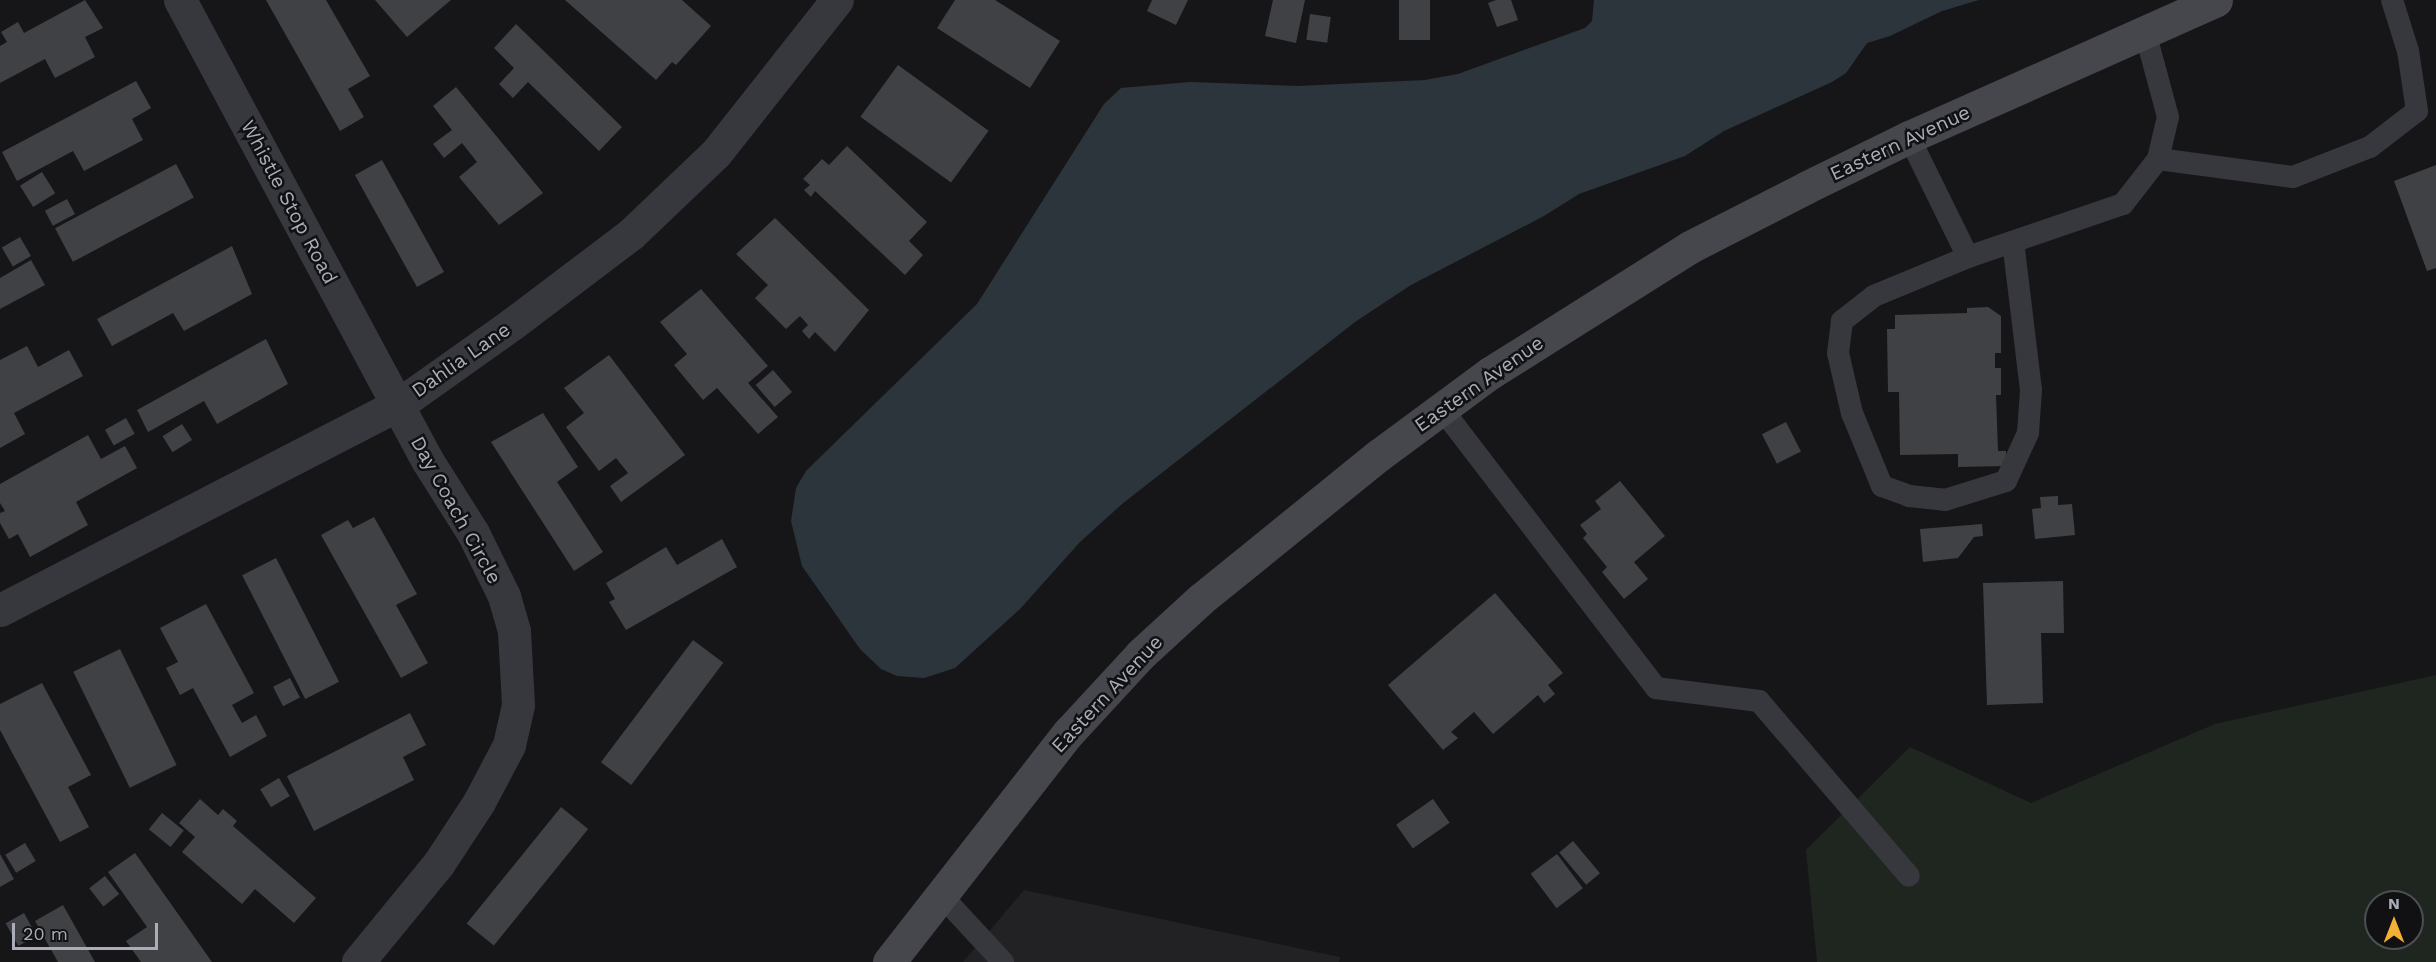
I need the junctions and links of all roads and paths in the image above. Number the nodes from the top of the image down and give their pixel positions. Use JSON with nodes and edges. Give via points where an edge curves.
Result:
{"nodes":[{"id":1,"x":180,"y":0,"type":"edge"},
{"id":2,"x":837,"y":0,"type":"edge"},
{"id":3,"x":2216,"y":0,"type":"edge"},
{"id":4,"x":2392,"y":0,"type":"edge"},
{"id":5,"x":2145,"y":32,"type":"junction"},
{"id":6,"x":1909,"y":137,"type":"junction"},
{"id":7,"x":2158,"y":159,"type":"junction"},
{"id":8,"x":2013,"y":242,"type":"junction"},
{"id":9,"x":1968,"y":257,"type":"junction"},
{"id":10,"x":398,"y":405,"type":"junction"},
{"id":11,"x":1442,"y":409,"type":"junction"},
{"id":12,"x":0,"y":610,"type":"edge"},
{"id":13,"x":1909,"y":876,"type":"dead end"},
{"id":14,"x":940,"y":894,"type":"junction"},
{"id":15,"x":358,"y":962,"type":"edge"},
{"id":16,"x":888,"y":962,"type":"edge"},
{"id":17,"x":1003,"y":962,"type":"edge"}],
"edges":[{"from":1,"to":10,"type":"street","name":"Whistle Stop Road"},
{"from":2,"to":10,"type":"street","name":"Dahlia Lane","via":[[716,153],[631,234]]},
{"from":3,"to":5,"type":"main road","name":"Eastern Avenue"},
{"from":4,"to":7,"type":"lane","via":[[2408,51],[2417,111],[2370,147],[2293,177]]},
{"from":5,"to":6,"type":"main road","name":"Eastern Avenue"},
{"from":5,"to":7,"type":"lane","via":[[2168,117]]},
{"from":6,"to":9,"type":"lane"},
{"from":6,"to":11,"type":"main road","name":"Eastern Avenue","via":[[1690,248],[1500,367]]},
{"from":7,"to":8,"type":"lane","via":[[2123,204]]},
{"from":8,"to":9,"type":"lane"},
{"from":8,"to":9,"type":"lane","via":[[2031,390],[2028,433],[2006,481],[1945,500],[1909,496],[1882,486],[1852,413],[1838,353],[1842,321],[1874,296]]},
{"from":10,"to":12,"type":"street","name":"Dahlia Lane"},
{"from":10,"to":15,"type":"street","name":"Day Coach Circle","via":[[504,596],[518,663],[518,705],[509,745],[479,802],[439,863]]},
{"from":11,"to":13,"type":"lane","via":[[1656,688],[1759,701]]},
{"from":11,"to":14,"type":"main road","name":"Eastern Avenue","via":[[1379,454],[1210,591],[1141,654],[1069,732]]},
{"from":14,"to":16,"type":"main road","name":"Eastern Avenue"},
{"from":14,"to":17,"type":"lane"}]}
